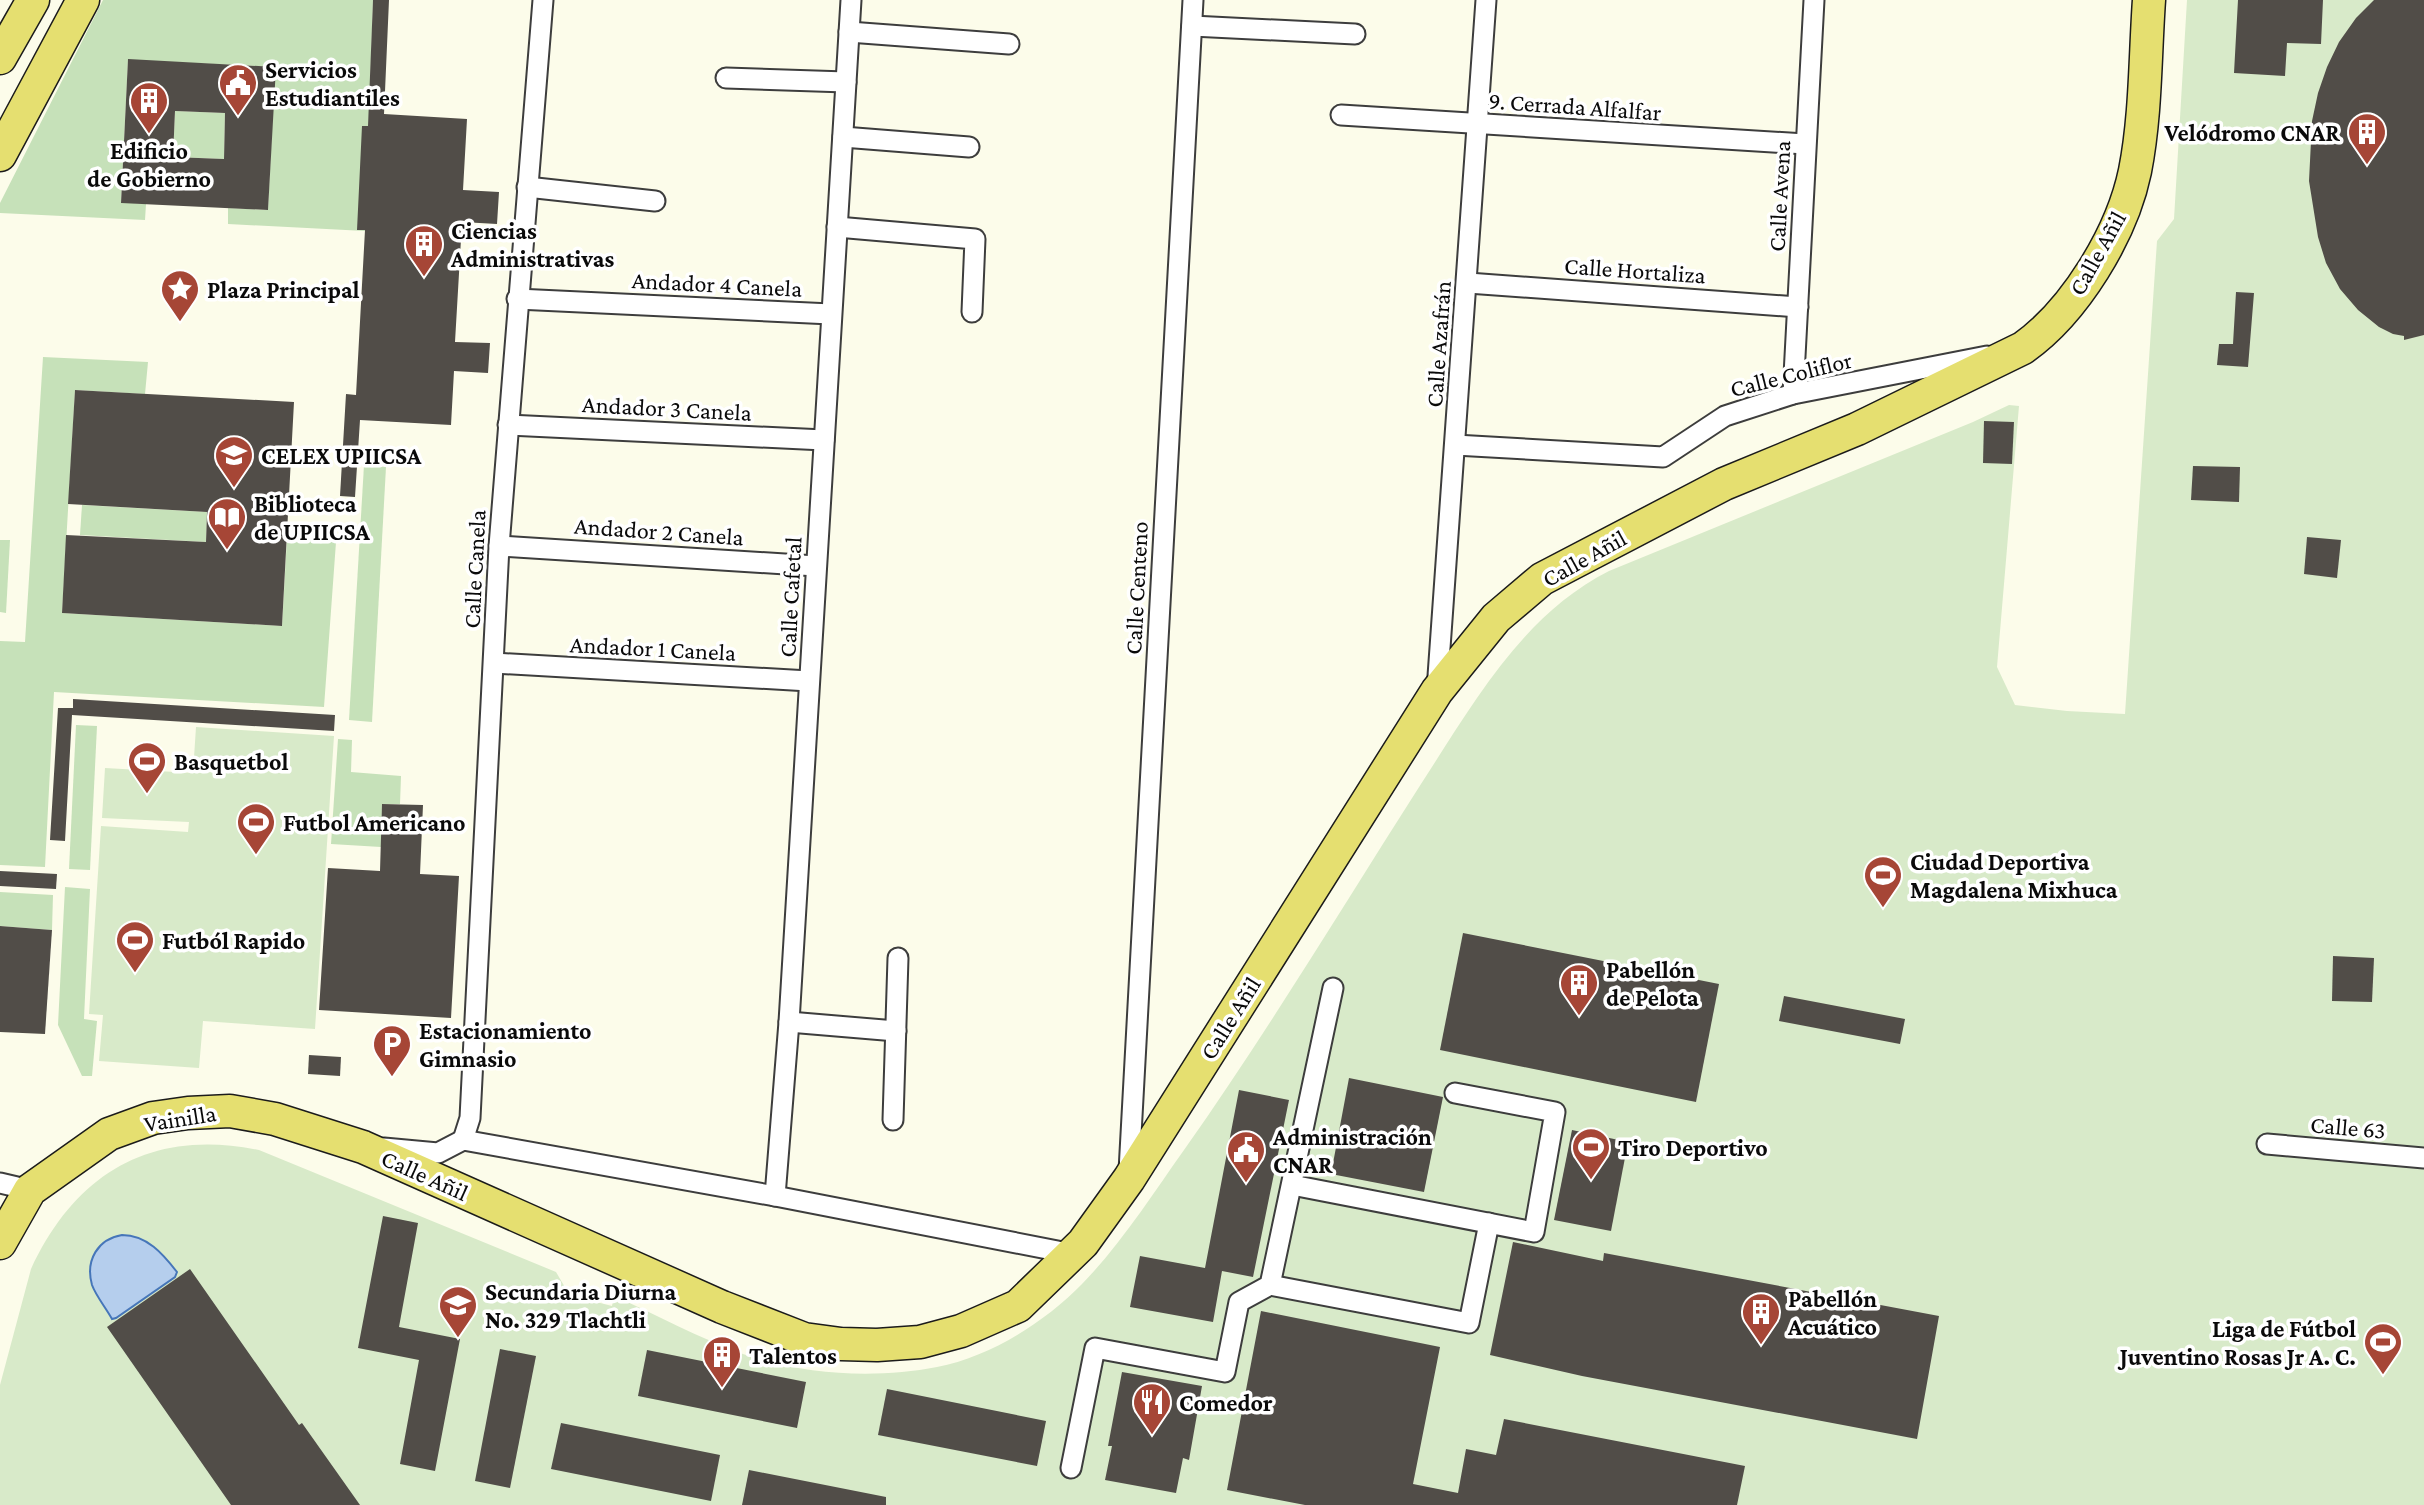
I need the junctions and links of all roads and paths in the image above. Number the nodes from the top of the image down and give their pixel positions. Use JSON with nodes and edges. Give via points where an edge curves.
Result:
{"nodes":[{"id":1,"x":33,"y":0,"type":"edge"},
{"id":2,"x":83,"y":0,"type":"edge"},
{"id":3,"x":543,"y":0,"type":"edge"},
{"id":4,"x":851,"y":0,"type":"edge"},
{"id":5,"x":1193,"y":0,"type":"edge"},
{"id":6,"x":1486,"y":0,"type":"edge"},
{"id":7,"x":1814,"y":0,"type":"edge"},
{"id":8,"x":2149,"y":0,"type":"edge"},
{"id":9,"x":1192,"y":26,"type":"junction"},
{"id":10,"x":849,"y":32,"type":"junction"},
{"id":11,"x":1355,"y":34,"type":"dead end"},
{"id":12,"x":1009,"y":44,"type":"dead end"},
{"id":13,"x":0,"y":58,"type":"edge"},
{"id":14,"x":726,"y":78,"type":"dead end"},
{"id":15,"x":846,"y":82,"type":"junction"},
{"id":16,"x":1341,"y":115,"type":"dead end"},
{"id":17,"x":1479,"y":124,"type":"junction"},
{"id":18,"x":843,"y":137,"type":"junction"},
{"id":19,"x":1805,"y":144,"type":"junction"},
{"id":20,"x":970,"y":147,"type":"dead end"},
{"id":21,"x":0,"y":155,"type":"edge"},
{"id":22,"x":527,"y":187,"type":"junction"},
{"id":23,"x":655,"y":201,"type":"dead end"},
{"id":24,"x":837,"y":227,"type":"junction"},
{"id":25,"x":1468,"y":283,"type":"junction"},
{"id":26,"x":517,"y":299,"type":"junction"},
{"id":27,"x":1798,"y":307,"type":"junction"},
{"id":28,"x":972,"y":312,"type":"dead end"},
{"id":29,"x":831,"y":314,"type":"junction"},
{"id":30,"x":2023,"y":348,"type":"junction"},
{"id":31,"x":1793,"y":394,"type":"junction"},
{"id":32,"x":508,"y":425,"type":"junction"},
{"id":33,"x":824,"y":440,"type":"junction"},
{"id":34,"x":1455,"y":445,"type":"junction"},
{"id":35,"x":499,"y":546,"type":"junction"},
{"id":36,"x":816,"y":566,"type":"junction"},
{"id":37,"x":494,"y":663,"type":"junction"},
{"id":38,"x":809,"y":681,"type":"junction"},
{"id":39,"x":1437,"y":691,"type":"junction"},
{"id":40,"x":898,"y":958,"type":"dead end"},
{"id":41,"x":1333,"y":988,"type":"dead end"},
{"id":42,"x":789,"y":1022,"type":"junction"},
{"id":43,"x":896,"y":1031,"type":"junction"},
{"id":44,"x":1455,"y":1093,"type":"dead end"},
{"id":45,"x":893,"y":1120,"type":"dead end"},
{"id":46,"x":463,"y":1140,"type":"junction"},
{"id":47,"x":2267,"y":1144,"type":"dead end"},
{"id":48,"x":363,"y":1147,"type":"junction"},
{"id":49,"x":2424,"y":1158,"type":"edge"},
{"id":50,"x":1129,"y":1179,"type":"junction"},
{"id":51,"x":1292,"y":1185,"type":"junction"},
{"id":52,"x":15,"y":1186,"type":"edge"},
{"id":53,"x":775,"y":1196,"type":"junction"},
{"id":54,"x":1489,"y":1223,"type":"junction"},
{"id":55,"x":0,"y":1243,"type":"edge"},
{"id":56,"x":1073,"y":1254,"type":"junction"},
{"id":57,"x":1270,"y":1285,"type":"junction"},
{"id":58,"x":1071,"y":1468,"type":"dead end"}],
"edges":[{"from":1,"to":13,"type":"main road"},
{"from":2,"to":21,"type":"main road"},
{"from":3,"to":22,"type":"street","name":"Calle Canela"},
{"from":4,"to":10,"type":"street","name":"Calle Cafetal"},
{"from":5,"to":9,"type":"street","name":"Calle Centeno"},
{"from":6,"to":17,"type":"street","name":"Calle Azafrán"},
{"from":7,"to":19,"type":"street","name":"Calle Avena"},
{"from":8,"to":30,"type":"main road","name":"Calle Añil","via":[[2141,124],[2129,193],[2077,295]]},
{"from":9,"to":11,"type":"street"},
{"from":9,"to":50,"type":"street","name":"Calle Centeno"},
{"from":10,"to":12,"type":"street"},
{"from":10,"to":15,"type":"street","name":"Calle Cafetal"},
{"from":14,"to":15,"type":"street"},
{"from":15,"to":18,"type":"street","name":"Calle Cafetal"},
{"from":16,"to":17,"type":"street","name":"9. Cerrada Alfalfar"},
{"from":17,"to":19,"type":"street","name":"9. Cerrada Alfalfar"},
{"from":17,"to":25,"type":"street","name":"Calle Azafrán"},
{"from":18,"to":20,"type":"street"},
{"from":18,"to":24,"type":"street","name":"Calle Cafetal"},
{"from":19,"to":27,"type":"street","name":"Calle Avena"},
{"from":22,"to":23,"type":"street"},
{"from":22,"to":26,"type":"street","name":"Calle Canela"},
{"from":24,"to":28,"type":"street","via":[[975,239]]},
{"from":24,"to":29,"type":"street","name":"Calle Cafetal"},
{"from":25,"to":27,"type":"street","name":"Calle Hortaliza"},
{"from":25,"to":34,"type":"street","name":"Calle Azafrán"},
{"from":26,"to":29,"type":"street","name":"Andador 4 Canela"},
{"from":26,"to":32,"type":"street","name":"Calle Canela"},
{"from":27,"to":31,"type":"street","name":"Calle Avena"},
{"from":29,"to":33,"type":"street","name":"Calle Cafetal"},
{"from":30,"to":31,"type":"street","name":"Calle Coliflor"},
{"from":30,"to":39,"type":"main road","name":"Calle Añil","via":[[1857,429],[1724,484],[1542,579],[1496,618]]},
{"from":31,"to":34,"type":"street","name":"Calle Coliflor","via":[[1726,415],[1663,457]]},
{"from":32,"to":33,"type":"street","name":"Andador 3 Canela"},
{"from":32,"to":35,"type":"street","name":"Calle Canela"},
{"from":33,"to":36,"type":"street","name":"Calle Cafetal"},
{"from":34,"to":39,"type":"street","name":"Calle Azafrán"},
{"from":35,"to":36,"type":"street","name":"Andador 2 Canela"},
{"from":35,"to":37,"type":"street","name":"Calle Canela"},
{"from":36,"to":38,"type":"street","name":"Calle Cafetal"},
{"from":37,"to":38,"type":"street","name":"Andador 1 Canela"},
{"from":37,"to":46,"type":"street","name":"Calle Canela","via":[[470,1118]]},
{"from":38,"to":42,"type":"street","name":"Calle Cafetal"},
{"from":39,"to":50,"type":"main road","name":"Calle Añil"},
{"from":40,"to":43,"type":"street"},
{"from":41,"to":51,"type":"street"},
{"from":42,"to":43,"type":"street"},
{"from":42,"to":53,"type":"street","name":"Calle Cafetal"},
{"from":43,"to":45,"type":"street"},
{"from":44,"to":54,"type":"street","via":[[1555,1112],[1534,1232]]},
{"from":46,"to":48,"type":"street","name":"Calle Añil","via":[[438,1153]]},
{"from":46,"to":53,"type":"street","name":"Calle Añil"},
{"from":47,"to":49,"type":"street","name":"Calle 63"},
{"from":48,"to":52,"type":"main road","name":"Vainilla","via":[[275,1119],[230,1111],[188,1113],[153,1118],[109,1134]]},
{"from":48,"to":56,"type":"main road","name":"Calle Añil","via":[[722,1307],[804,1339],[841,1345],[920,1342],[961,1331],[1018,1306]]},
{"from":50,"to":56,"type":"main road","name":"Calle Añil"},
{"from":51,"to":54,"type":"street"},
{"from":51,"to":57,"type":"street"},
{"from":52,"to":55,"type":"main road","name":"Vainilla"},
{"from":53,"to":56,"type":"street","name":"Calle Añil"},
{"from":54,"to":57,"type":"street","via":[[1469,1323]]},
{"from":57,"to":58,"type":"street","via":[[1239,1302],[1225,1372],[1095,1348]]}]}
